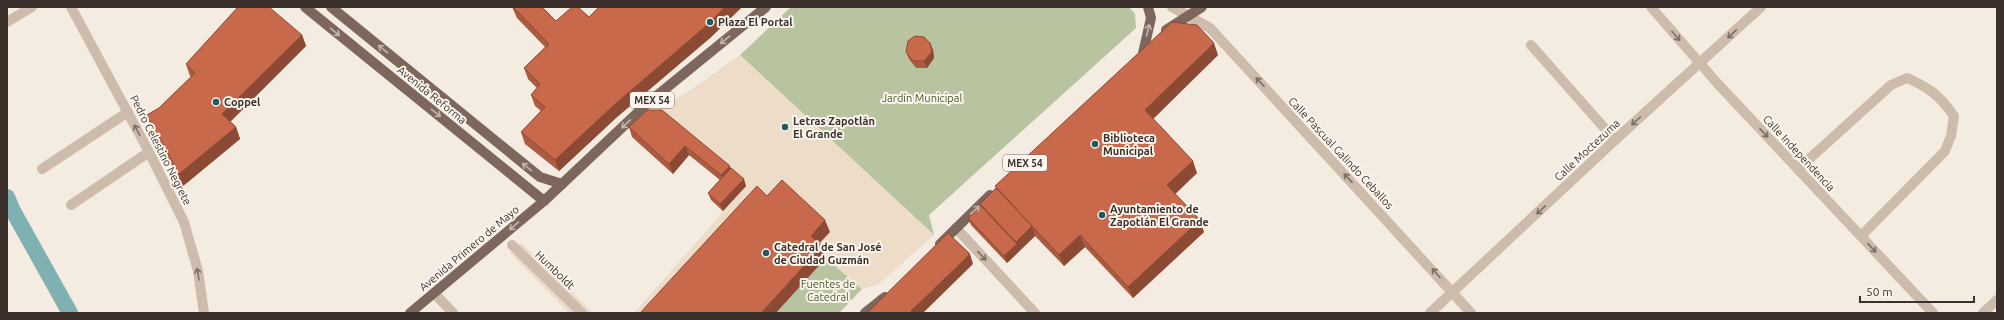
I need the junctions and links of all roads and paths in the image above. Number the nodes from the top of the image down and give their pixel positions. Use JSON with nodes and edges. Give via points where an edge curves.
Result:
{"nodes":[{"id":1,"x":32,"y":7,"type":"edge"},
{"id":2,"x":71,"y":7,"type":"edge"},
{"id":3,"x":305,"y":7,"type":"edge"},
{"id":4,"x":332,"y":7,"type":"edge"},
{"id":5,"x":766,"y":7,"type":"edge"},
{"id":6,"x":1148,"y":7,"type":"edge"},
{"id":7,"x":1172,"y":7,"type":"edge"},
{"id":8,"x":1202,"y":7,"type":"edge"},
{"id":9,"x":1651,"y":7,"type":"edge"},
{"id":10,"x":1761,"y":7,"type":"edge"},
{"id":11,"x":1187,"y":17,"type":"junction"},
{"id":12,"x":7,"y":22,"type":"edge"},
{"id":13,"x":1530,"y":45,"type":"dead end"},
{"id":14,"x":1700,"y":64,"type":"junction"},
{"id":15,"x":128,"y":112,"type":"junction"},
{"id":16,"x":1615,"y":140,"type":"junction"},
{"id":17,"x":149,"y":152,"type":"junction"},
{"id":18,"x":42,"y":169,"type":"dead end"},
{"id":19,"x":1798,"y":170,"type":"junction"},
{"id":20,"x":562,"y":184,"type":"junction"},
{"id":21,"x":995,"y":191,"type":"edge"},
{"id":22,"x":544,"y":201,"type":"junction"},
{"id":23,"x":71,"y":205,"type":"dead end"},
{"id":24,"x":956,"y":228,"type":"junction"},
{"id":25,"x":1860,"y":236,"type":"junction"},
{"id":26,"x":512,"y":245,"type":"dead end"},
{"id":27,"x":935,"y":249,"type":"edge"},
{"id":28,"x":892,"y":292,"type":"edge"},
{"id":29,"x":434,"y":293,"type":"junction"},
{"id":30,"x":1452,"y":293,"type":"junction"},
{"id":31,"x":1997,"y":300,"type":"edge"},
{"id":32,"x":204,"y":313,"type":"edge"},
{"id":33,"x":410,"y":313,"type":"edge"},
{"id":34,"x":453,"y":313,"type":"edge"},
{"id":35,"x":582,"y":313,"type":"edge"},
{"id":36,"x":865,"y":313,"type":"edge"},
{"id":37,"x":1035,"y":313,"type":"edge"},
{"id":38,"x":1430,"y":313,"type":"edge"},
{"id":39,"x":1471,"y":313,"type":"edge"},
{"id":40,"x":1933,"y":313,"type":"edge"},
{"id":41,"x":1983,"y":313,"type":"edge"}],
"edges":[{"from":1,"to":12,"type":"street"},
{"from":2,"to":15,"type":"street","name":"Pedro Celestino Negrete"},
{"from":3,"to":22,"type":"main road","name":"Avenida Reforma","one_way":true},
{"from":20,"to":4,"type":"main road","name":"Avenida Reforma","one_way":true,"via":[[540,177]]},
{"from":5,"to":20,"type":"main road","number":"MEX 54","one_way":true,"via":[[649,102]]},
{"from":11,"to":6,"type":"main road","one_way":true,"via":[[1169,27],[1140,55],[1151,18]]},
{"from":7,"to":11,"type":"street","name":"Calle Pascual Galindo Ceballos"},
{"from":8,"to":11,"type":"main road"},
{"from":9,"to":14,"type":"street","name":"Calle Independencia","one_way":true},
{"from":10,"to":14,"type":"street","name":"Calle Moctezuma","one_way":true},
{"from":30,"to":11,"type":"street","name":"Calle Pascual Galindo Ceballos","one_way":true,"via":[[1210,28]]},
{"from":13,"to":16,"type":"street"},
{"from":14,"to":16,"type":"street","name":"Calle Moctezuma","one_way":true},
{"from":14,"to":19,"type":"street","name":"Calle Independencia","one_way":true},
{"from":17,"to":15,"type":"street","name":"Pedro Celestino Negrete","one_way":true},
{"from":15,"to":18,"type":"street"},
{"from":16,"to":30,"type":"street","name":"Calle Moctezuma","one_way":true},
{"from":17,"to":23,"type":"street"},
{"from":32,"to":17,"type":"street","name":"Pedro Celestino Negrete","one_way":true,"via":[[198,271],[184,222]]},
{"from":19,"to":25,"type":"street","name":"Calle Independencia"},
{"from":19,"to":25,"type":"street","via":[[1891,85],[1907,78],[1926,86],[1942,100],[1954,116],[1952,136],[1944,151]]},
{"from":20,"to":22,"type":"main road","number":"MEX 54"},
{"from":24,"to":21,"type":"main road","one_way":true},
{"from":22,"to":29,"type":"main road","name":"Avenida Primero de Mayo","number":"MEX 54","one_way":true},
{"from":24,"to":27,"type":"main road"},
{"from":24,"to":37,"type":"street","one_way":true},
{"from":25,"to":40,"type":"street","name":"Calle Independencia","one_way":true},
{"from":26,"to":35,"type":"street","name":"Humboldt"},
{"from":28,"to":36,"type":"main road"},
{"from":29,"to":33,"type":"main road","name":"Avenida Primero de Mayo","number":"MEX 54"},
{"from":29,"to":34,"type":"street"},
{"from":30,"to":38,"type":"street","name":"Calle Moctezuma"},
{"from":30,"to":39,"type":"street","name":"Calle Pascual Galindo Ceballos"},
{"from":31,"to":41,"type":"street"}]}
